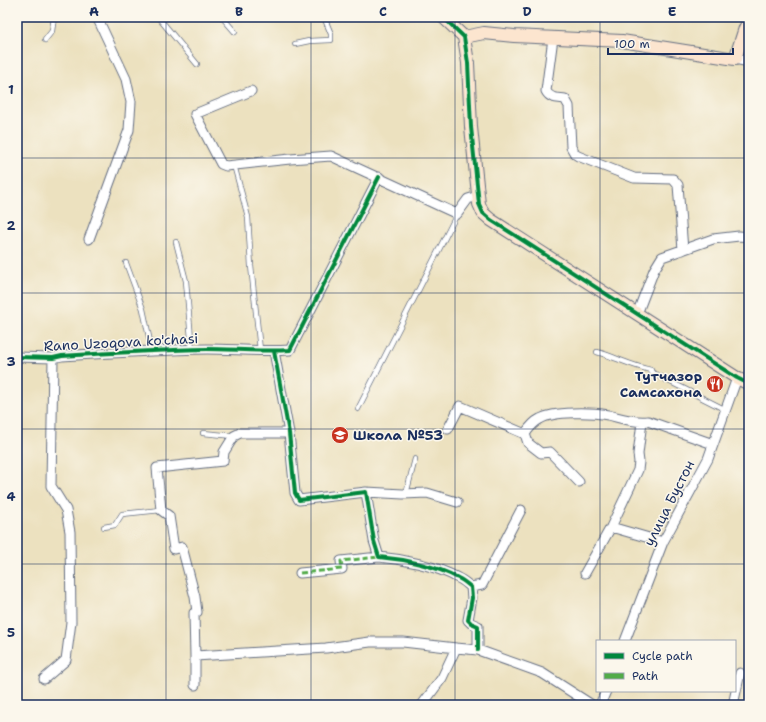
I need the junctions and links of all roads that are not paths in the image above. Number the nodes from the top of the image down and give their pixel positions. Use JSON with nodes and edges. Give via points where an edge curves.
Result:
{"nodes":[{"id":1,"x":54,"y":17,"type":"edge"},
{"id":2,"x":97,"y":17,"type":"edge"},
{"id":3,"x":158,"y":17,"type":"edge"},
{"id":4,"x":222,"y":17,"type":"edge"},
{"id":5,"x":324,"y":17,"type":"edge"},
{"id":6,"x":442,"y":17,"type":"edge"},
{"id":7,"x":749,"y":22,"type":"edge"},
{"id":8,"x":235,"y":32,"type":"dead end"},
{"id":9,"x":464,"y":37,"type":"junction"},
{"id":10,"x":552,"y":38,"type":"junction"},
{"id":11,"x":45,"y":40,"type":"dead end"},
{"id":12,"x":295,"y":44,"type":"dead end"},
{"id":13,"x":749,"y":45,"type":"edge"},
{"id":14,"x":734,"y":59,"type":"junction"},
{"id":15,"x":749,"y":62,"type":"edge"},
{"id":16,"x":197,"y":64,"type":"dead end"},
{"id":17,"x":251,"y":92,"type":"dead end"},
{"id":18,"x":234,"y":165,"type":"junction"},
{"id":19,"x":379,"y":177,"type":"junction"},
{"id":20,"x":478,"y":196,"type":"junction"},
{"id":21,"x":457,"y":214,"type":"junction"},
{"id":22,"x":749,"y":237,"type":"edge"},
{"id":23,"x":89,"y":239,"type":"dead end"},
{"id":24,"x":176,"y":242,"type":"dead end"},
{"id":25,"x":683,"y":250,"type":"junction"},
{"id":26,"x":126,"y":263,"type":"dead end"},
{"id":27,"x":637,"y":314,"type":"junction"},
{"id":28,"x":192,"y":350,"type":"junction"},
{"id":29,"x":260,"y":350,"type":"junction"},
{"id":30,"x":152,"y":351,"type":"junction"},
{"id":31,"x":274,"y":352,"type":"junction"},
{"id":32,"x":597,"y":352,"type":"dead end"},
{"id":33,"x":17,"y":356,"type":"edge"},
{"id":34,"x":53,"y":358,"type":"junction"},
{"id":35,"x":737,"y":378,"type":"junction"},
{"id":36,"x":749,"y":384,"type":"edge"},
{"id":37,"x":358,"y":409,"type":"dead end"},
{"id":38,"x":726,"y":410,"type":"junction"},
{"id":39,"x":642,"y":422,"type":"junction"},
{"id":40,"x":448,"y":429,"type":"dead end"},
{"id":41,"x":203,"y":433,"type":"dead end"},
{"id":42,"x":289,"y":433,"type":"junction"},
{"id":43,"x":525,"y":434,"type":"junction"},
{"id":44,"x":234,"y":436,"type":"junction"},
{"id":45,"x":713,"y":444,"type":"junction"},
{"id":46,"x":416,"y":459,"type":"dead end"},
{"id":47,"x":579,"y":482,"type":"dead end"},
{"id":48,"x":366,"y":492,"type":"junction"},
{"id":49,"x":406,"y":494,"type":"junction"},
{"id":50,"x":457,"y":502,"type":"dead end"},
{"id":51,"x":161,"y":510,"type":"junction"},
{"id":52,"x":521,"y":510,"type":"dead end"},
{"id":53,"x":104,"y":527,"type":"dead end"},
{"id":54,"x":611,"y":527,"type":"junction"},
{"id":55,"x":663,"y":542,"type":"junction"},
{"id":56,"x":379,"y":557,"type":"junction"},
{"id":57,"x":300,"y":573,"type":"dead end"},
{"id":58,"x":585,"y":573,"type":"dead end"},
{"id":59,"x":471,"y":587,"type":"junction"},
{"id":60,"x":625,"y":640,"type":"edge"},
{"id":61,"x":456,"y":648,"type":"junction"},
{"id":62,"x":478,"y":650,"type":"junction"},
{"id":63,"x":195,"y":656,"type":"junction"},
{"id":64,"x":741,"y":673,"type":"edge"},
{"id":65,"x":44,"y":679,"type":"dead end"},
{"id":66,"x":195,"y":685,"type":"dead end"},
{"id":67,"x":606,"y":692,"type":"edge"},
{"id":68,"x":422,"y":705,"type":"edge"},
{"id":69,"x":592,"y":705,"type":"edge"},
{"id":70,"x":600,"y":705,"type":"edge"},
{"id":71,"x":733,"y":705,"type":"edge"}],
"edges":[{"from":1,"to":11,"type":"lane","via":[[52,31]]},
{"from":2,"to":23,"type":"street","via":[[126,79],[131,102],[129,130]]},
{"from":3,"to":16,"type":"lane"},
{"from":4,"to":8,"type":"lane"},
{"from":5,"to":12,"type":"lane","via":[[331,40]]},
{"from":6,"to":9,"type":"street"},
{"from":7,"to":14,"type":"street"},
{"from":9,"to":10,"type":"street","via":[[484,33]]},
{"from":9,"to":20,"type":"street"},
{"from":10,"to":14,"type":"street","via":[[622,41]]},
{"from":10,"to":25,"type":"street","via":[[546,92],[552,97],[568,102],[572,151],[578,156],[634,178],[673,179],[678,185]]},
{"from":13,"to":14,"type":"street"},
{"from":14,"to":15,"type":"street"},
{"from":17,"to":18,"type":"street","via":[[195,114],[221,164]]},
{"from":18,"to":19,"type":"street","via":[[331,156]]},
{"from":18,"to":29,"type":"lane","via":[[248,217]]},
{"from":19,"to":21,"type":"street"},
{"from":19,"to":31,"type":"street","via":[[290,350]]},
{"from":20,"to":21,"type":"street","via":[[468,199]]},
{"from":20,"to":27,"type":"street","via":[[483,212],[491,220]]},
{"from":21,"to":37,"type":"lane"},
{"from":22,"to":25,"type":"street","via":[[713,239]]},
{"from":24,"to":28,"type":"lane","via":[[186,281]]},
{"from":25,"to":27,"type":"street","via":[[662,257],[654,270]]},
{"from":26,"to":30,"type":"lane","via":[[143,309]]},
{"from":27,"to":35,"type":"street"},
{"from":28,"to":29,"type":"street","name":"Rano Uzoqova ko'chasi"},
{"from":28,"to":30,"type":"street","name":"Rano Uzoqova ko'chasi"},
{"from":29,"to":31,"type":"street","name":"Rano Uzoqova ko'chasi"},
{"from":30,"to":34,"type":"street","name":"Rano Uzoqova ko'chasi"},
{"from":31,"to":42,"type":"street"},
{"from":32,"to":38,"type":"lane","via":[[651,370]]},
{"from":33,"to":34,"type":"street","name":"Rano Uzoqova ko'chasi"},
{"from":34,"to":65,"type":"street","via":[[51,486],[66,510],[70,532],[71,622],[66,660]]},
{"from":35,"to":36,"type":"street"},
{"from":35,"to":38,"type":"street","name":"улица Бустон"},
{"from":38,"to":45,"type":"street","name":"улица Бустон"},
{"from":39,"to":43,"type":"street","via":[[587,413],[558,414],[540,418]]},
{"from":39,"to":45,"type":"street"},
{"from":39,"to":54,"type":"street","via":[[638,470]]},
{"from":40,"to":43,"type":"street","via":[[460,406]]},
{"from":41,"to":44,"type":"lane"},
{"from":42,"to":44,"type":"street","via":[[240,433]]},
{"from":42,"to":48,"type":"street","via":[[295,493],[299,500]]},
{"from":43,"to":47,"type":"street","via":[[528,443],[541,454],[550,452]]},
{"from":44,"to":51,"type":"street","via":[[224,452],[223,461],[157,468]]},
{"from":45,"to":55,"type":"street","name":"улица Бустон","via":[[708,459]]},
{"from":46,"to":49,"type":"lane"},
{"from":48,"to":49,"type":"street"},
{"from":48,"to":56,"type":"street"},
{"from":49,"to":50,"type":"street","via":[[427,493]]},
{"from":51,"to":53,"type":"lane","via":[[122,514],[114,525]]},
{"from":51,"to":63,"type":"street","via":[[169,516],[174,549],[182,547],[195,597]]},
{"from":52,"to":59,"type":"street","via":[[482,585]]},
{"from":54,"to":55,"type":"street"},
{"from":54,"to":58,"type":"street"},
{"from":55,"to":60,"type":"street","name":"улица Бустон"},
{"from":56,"to":57,"type":"street","via":[[341,561],[342,569]]},
{"from":56,"to":59,"type":"street","via":[[401,559],[436,569],[458,578]]},
{"from":59,"to":62,"type":"street","via":[[468,620],[478,626]]},
{"from":61,"to":62,"type":"street"},
{"from":61,"to":63,"type":"street","via":[[403,642],[370,642],[326,648]]},
{"from":61,"to":68,"type":"street","via":[[442,678]]},
{"from":62,"to":69,"type":"street","via":[[542,673]]},
{"from":63,"to":66,"type":"street"},
{"from":64,"to":71,"type":"street"},
{"from":67,"to":70,"type":"street"}]}
